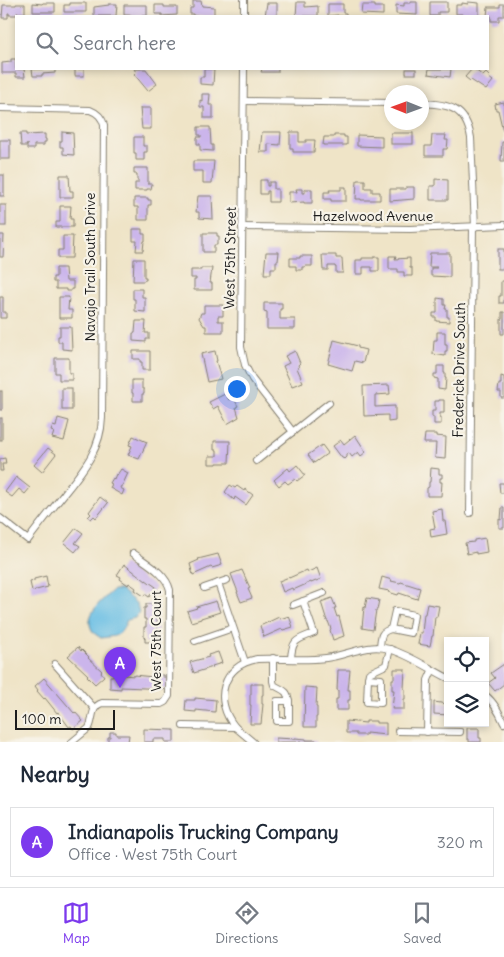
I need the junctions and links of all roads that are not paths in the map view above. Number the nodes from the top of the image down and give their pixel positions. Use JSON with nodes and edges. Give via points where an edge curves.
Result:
{"nodes":[{"id":1,"x":244,"y":0,"type":"edge"},
{"id":2,"x":244,"y":15,"type":"edge"},
{"id":3,"x":244,"y":70,"type":"edge"},
{"id":4,"x":244,"y":101,"type":"junction"},
{"id":5,"x":384,"y":103,"type":"edge"},
{"id":6,"x":429,"y":104,"type":"edge"},
{"id":7,"x":0,"y":108,"type":"edge"},
{"id":8,"x":504,"y":225,"type":"edge"},
{"id":9,"x":242,"y":227,"type":"junction"},
{"id":10,"x":474,"y":227,"type":"junction"},
{"id":11,"x":330,"y":403,"type":"dead end"},
{"id":12,"x":293,"y":432,"type":"junction"},
{"id":13,"x":256,"y":461,"type":"dead end"},
{"id":14,"x":470,"y":513,"type":"dead end"},
{"id":15,"x":0,"y":518,"type":"edge"},
{"id":16,"x":133,"y":553,"type":"dead end"},
{"id":17,"x":227,"y":580,"type":"dead end"},
{"id":18,"x":218,"y":583,"type":"junction"},
{"id":19,"x":204,"y":588,"type":"dead end"},
{"id":20,"x":324,"y":593,"type":"dead end"},
{"id":21,"x":303,"y":601,"type":"junction"},
{"id":22,"x":293,"y":605,"type":"dead end"},
{"id":23,"x":233,"y":628,"type":"junction"},
{"id":24,"x":391,"y":629,"type":"dead end"},
{"id":25,"x":195,"y":640,"type":"dead end"},
{"id":26,"x":380,"y":647,"type":"junction"},
{"id":27,"x":390,"y":649,"type":"junction"},
{"id":28,"x":273,"y":658,"type":"junction"},
{"id":29,"x":291,"y":659,"type":"junction"},
{"id":30,"x":245,"y":662,"type":"junction"},
{"id":31,"x":55,"y":664,"type":"dead end"},
{"id":32,"x":432,"y":671,"type":"junction"},
{"id":33,"x":444,"y":676,"type":"edge"},
{"id":34,"x":368,"y":678,"type":"dead end"},
{"id":35,"x":489,"y":698,"type":"edge"},
{"id":36,"x":289,"y":701,"type":"dead end"},
{"id":37,"x":94,"y":708,"type":"junction"},
{"id":38,"x":504,"y":723,"type":"edge"},
{"id":39,"x":184,"y":726,"type":"dead end"},
{"id":40,"x":235,"y":727,"type":"junction"},
{"id":41,"x":398,"y":731,"type":"dead end"},
{"id":42,"x":427,"y":732,"type":"junction"},
{"id":43,"x":460,"y":732,"type":"dead end"},
{"id":44,"x":72,"y":742,"type":"edge"},
{"id":45,"x":253,"y":742,"type":"edge"}],
"edges":[{"from":1,"to":2,"type":"street"},
{"from":3,"to":4,"type":"street","name":"West 75th Street"},
{"from":4,"to":5,"type":"street"},
{"from":4,"to":9,"type":"street","name":"West 75th Street"},
{"from":6,"to":10,"type":"street","name":"Frederick Drive South","via":[[450,107],[463,117],[469,129]]},
{"from":7,"to":15,"type":"street","name":"Navajo Trail South Drive","via":[[90,110],[101,116],[104,125],[102,418],[99,440],[87,465],[28,540]]},
{"from":8,"to":10,"type":"street","name":"Hazelwood Avenue"},
{"from":9,"to":10,"type":"street","name":"Hazelwood Avenue"},
{"from":9,"to":12,"type":"street","name":"West 75th Street","via":[[243,360],[252,379]]},
{"from":10,"to":14,"type":"street","name":"Frederick Drive South"},
{"from":11,"to":12,"type":"street"},
{"from":12,"to":13,"type":"street"},
{"from":16,"to":37,"type":"street","name":"West 75th Court","via":[[162,575],[169,586],[169,696],[161,704],[102,703]]},
{"from":17,"to":18,"type":"street"},
{"from":18,"to":19,"type":"street"},
{"from":18,"to":23,"type":"street"},
{"from":20,"to":21,"type":"street"},
{"from":21,"to":22,"type":"street"},
{"from":21,"to":29,"type":"street","via":[[314,633],[295,642]]},
{"from":23,"to":25,"type":"street"},
{"from":23,"to":30,"type":"street"},
{"from":24,"to":26,"type":"street","via":[[382,633]]},
{"from":26,"to":27,"type":"street"},
{"from":26,"to":29,"type":"street","via":[[325,658]]},
{"from":27,"to":32,"type":"street"},
{"from":27,"to":34,"type":"street","via":[[386,665],[369,673]]},
{"from":28,"to":29,"type":"street"},
{"from":28,"to":30,"type":"street"},
{"from":28,"to":36,"type":"street","via":[[274,685],[287,692]]},
{"from":30,"to":40,"type":"street","via":[[230,674],[223,692],[225,710]]},
{"from":31,"to":37,"type":"street"},
{"from":32,"to":33,"type":"street"},
{"from":32,"to":42,"type":"street","via":[[428,680]]},
{"from":35,"to":38,"type":"street"},
{"from":37,"to":44,"type":"street","via":[[89,728]]},
{"from":39,"to":40,"type":"street"},
{"from":40,"to":45,"type":"street"},
{"from":41,"to":42,"type":"street"},
{"from":42,"to":43,"type":"street"}]}
